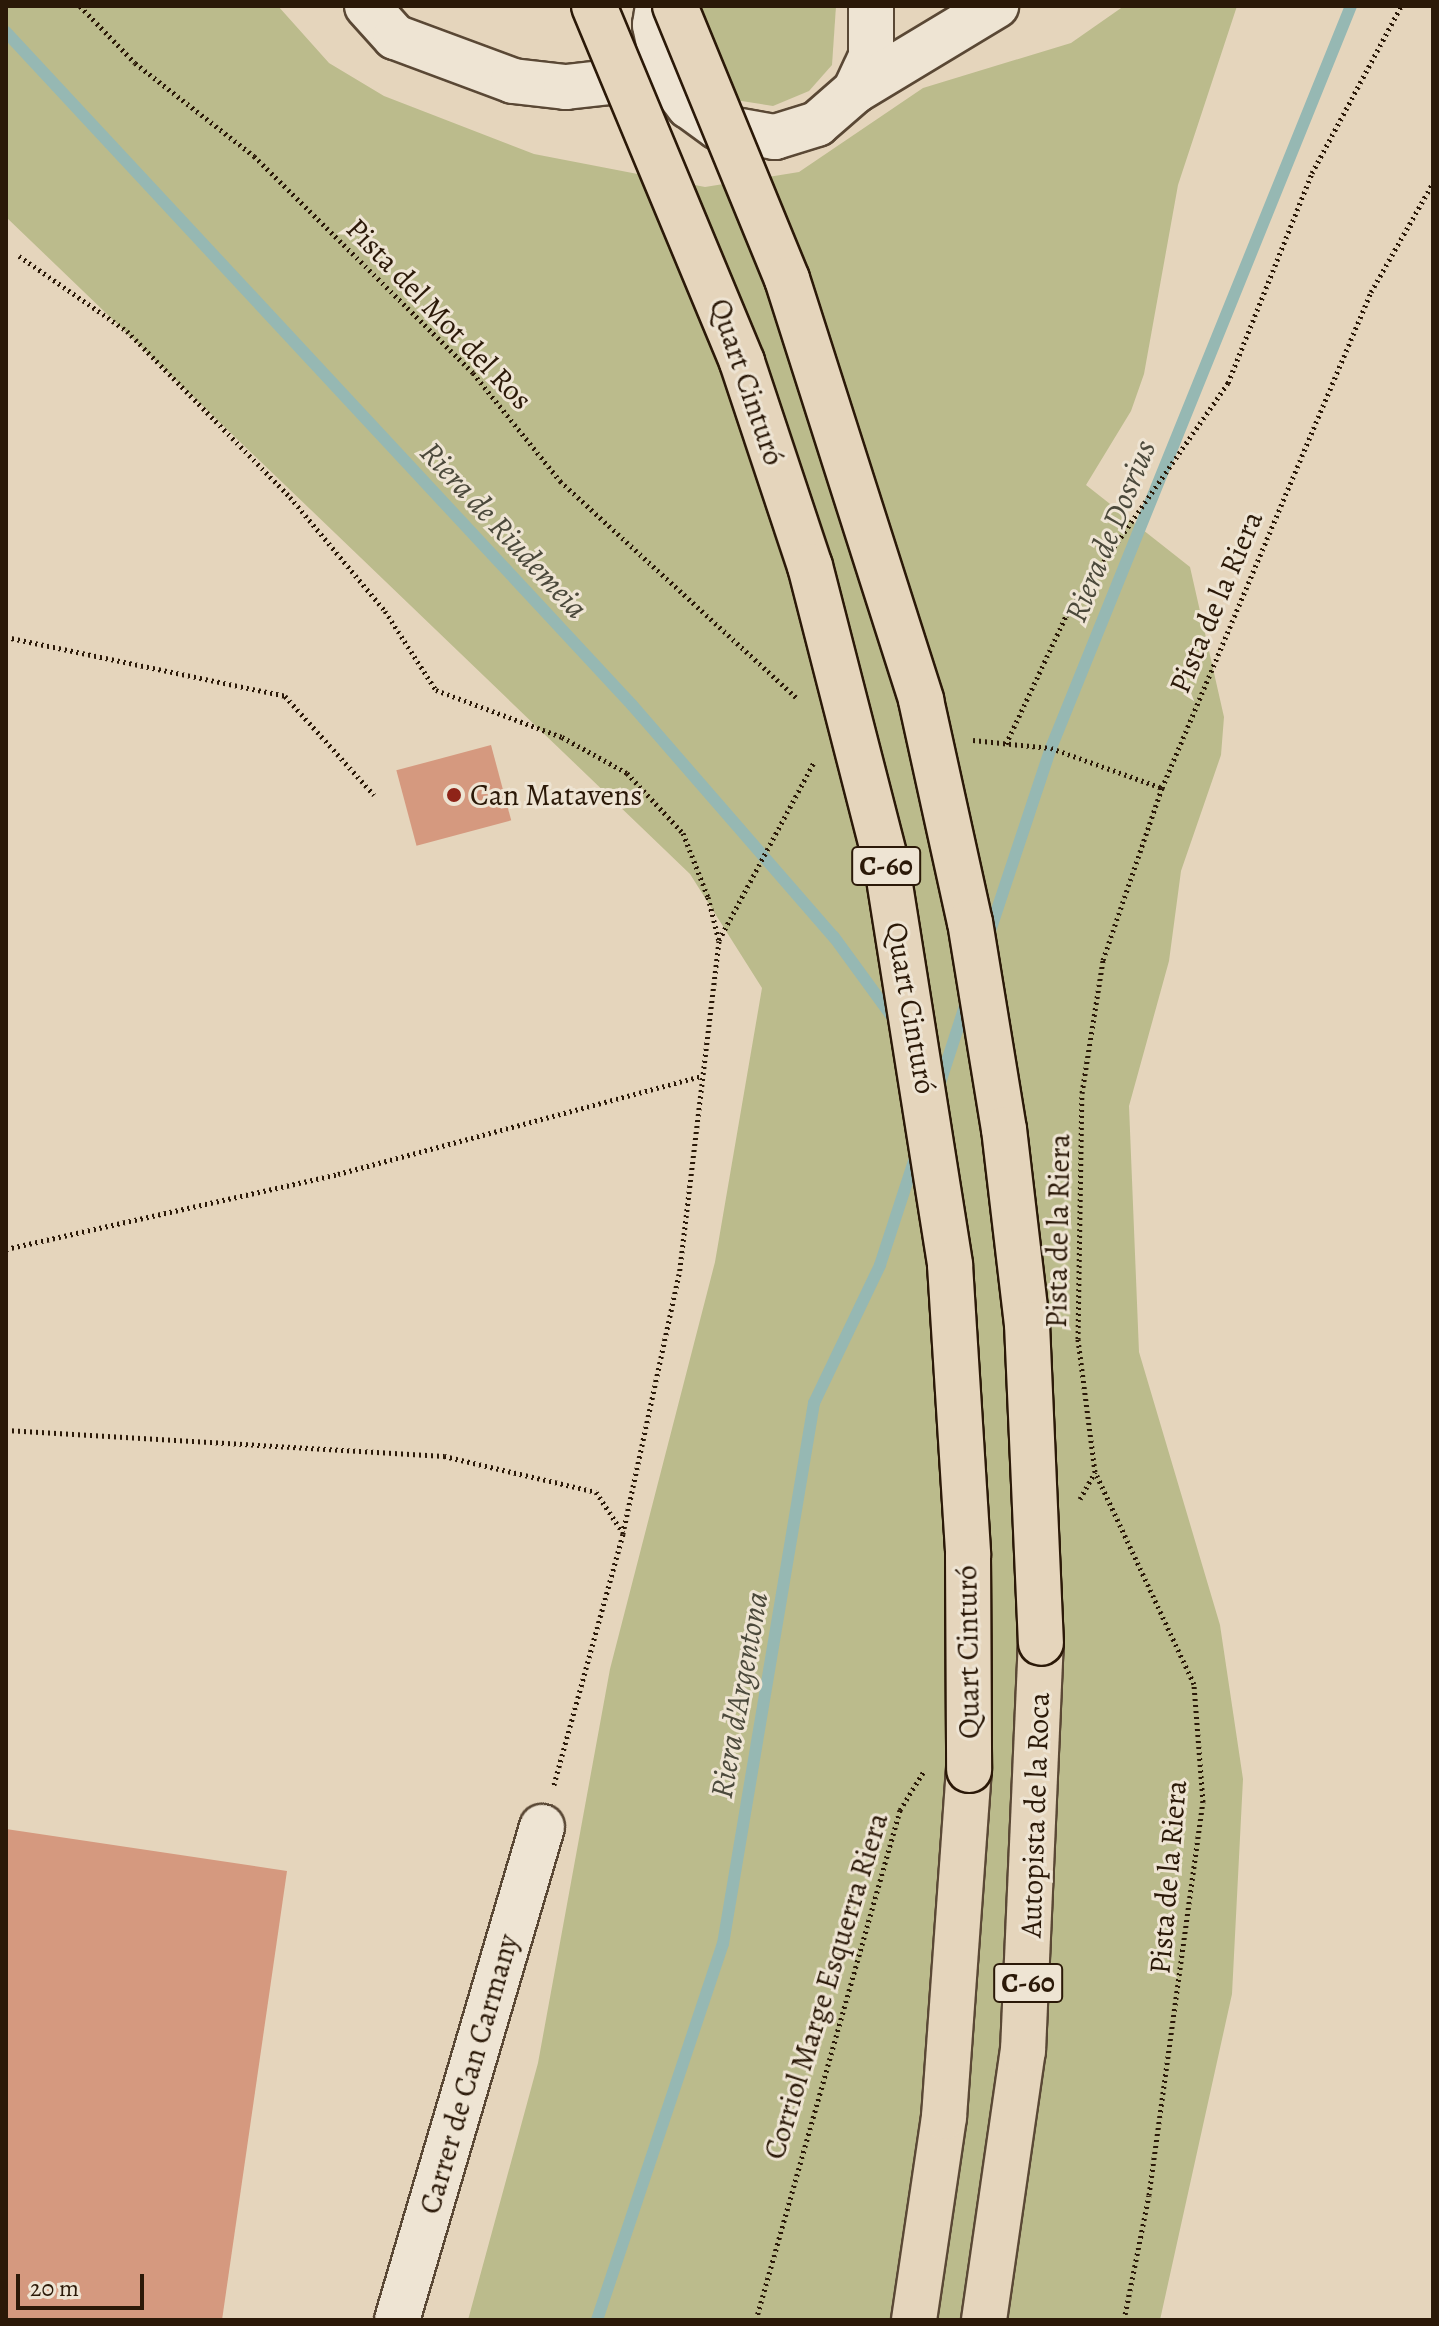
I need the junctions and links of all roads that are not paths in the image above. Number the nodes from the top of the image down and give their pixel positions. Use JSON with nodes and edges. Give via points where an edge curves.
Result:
{"nodes":[{"id":1,"x":367,"y":6,"type":"edge"},
{"id":2,"x":594,"y":6,"type":"edge"},
{"id":3,"x":658,"y":6,"type":"edge"},
{"id":4,"x":675,"y":6,"type":"edge"},
{"id":5,"x":871,"y":6,"type":"edge"},
{"id":6,"x":996,"y":6,"type":"edge"},
{"id":7,"x":666,"y":76,"type":"junction"},
{"id":8,"x":855,"y":91,"type":"junction"},
{"id":9,"x":542,"y":1827,"type":"road end"},
{"id":10,"x":397,"y":2320,"type":"edge"},
{"id":11,"x":914,"y":2320,"type":"edge"},
{"id":12,"x":984,"y":2320,"type":"edge"}],
"edges":[{"from":1,"to":7,"type":"street","via":[[395,37],[513,81],[566,87]]},
{"from":2,"to":11,"type":"highway","name":"Quart Cinturó","number":"C-60","bridge":true,"via":[[747,376],[810,566],[887,866],[950,1265],[968,1555],[950,1764],[944,2117]]},
{"from":3,"to":7,"type":"street"},
{"from":4,"to":12,"type":"highway","name":"Autopista de la Roca","number":"C-60","bridge":true,"via":[[792,293],[921,700],[970,922],[1004,1129],[1027,1324],[1041,1643],[1023,2051]]},
{"from":5,"to":8,"type":"street","via":[[871,56]]},
{"from":6,"to":8,"type":"street"},
{"from":7,"to":8,"type":"street","via":[[689,106],[718,127],[754,137],[817,124]]},
{"from":9,"to":10,"type":"street","name":"Carrer de Can Carmany"}]}
